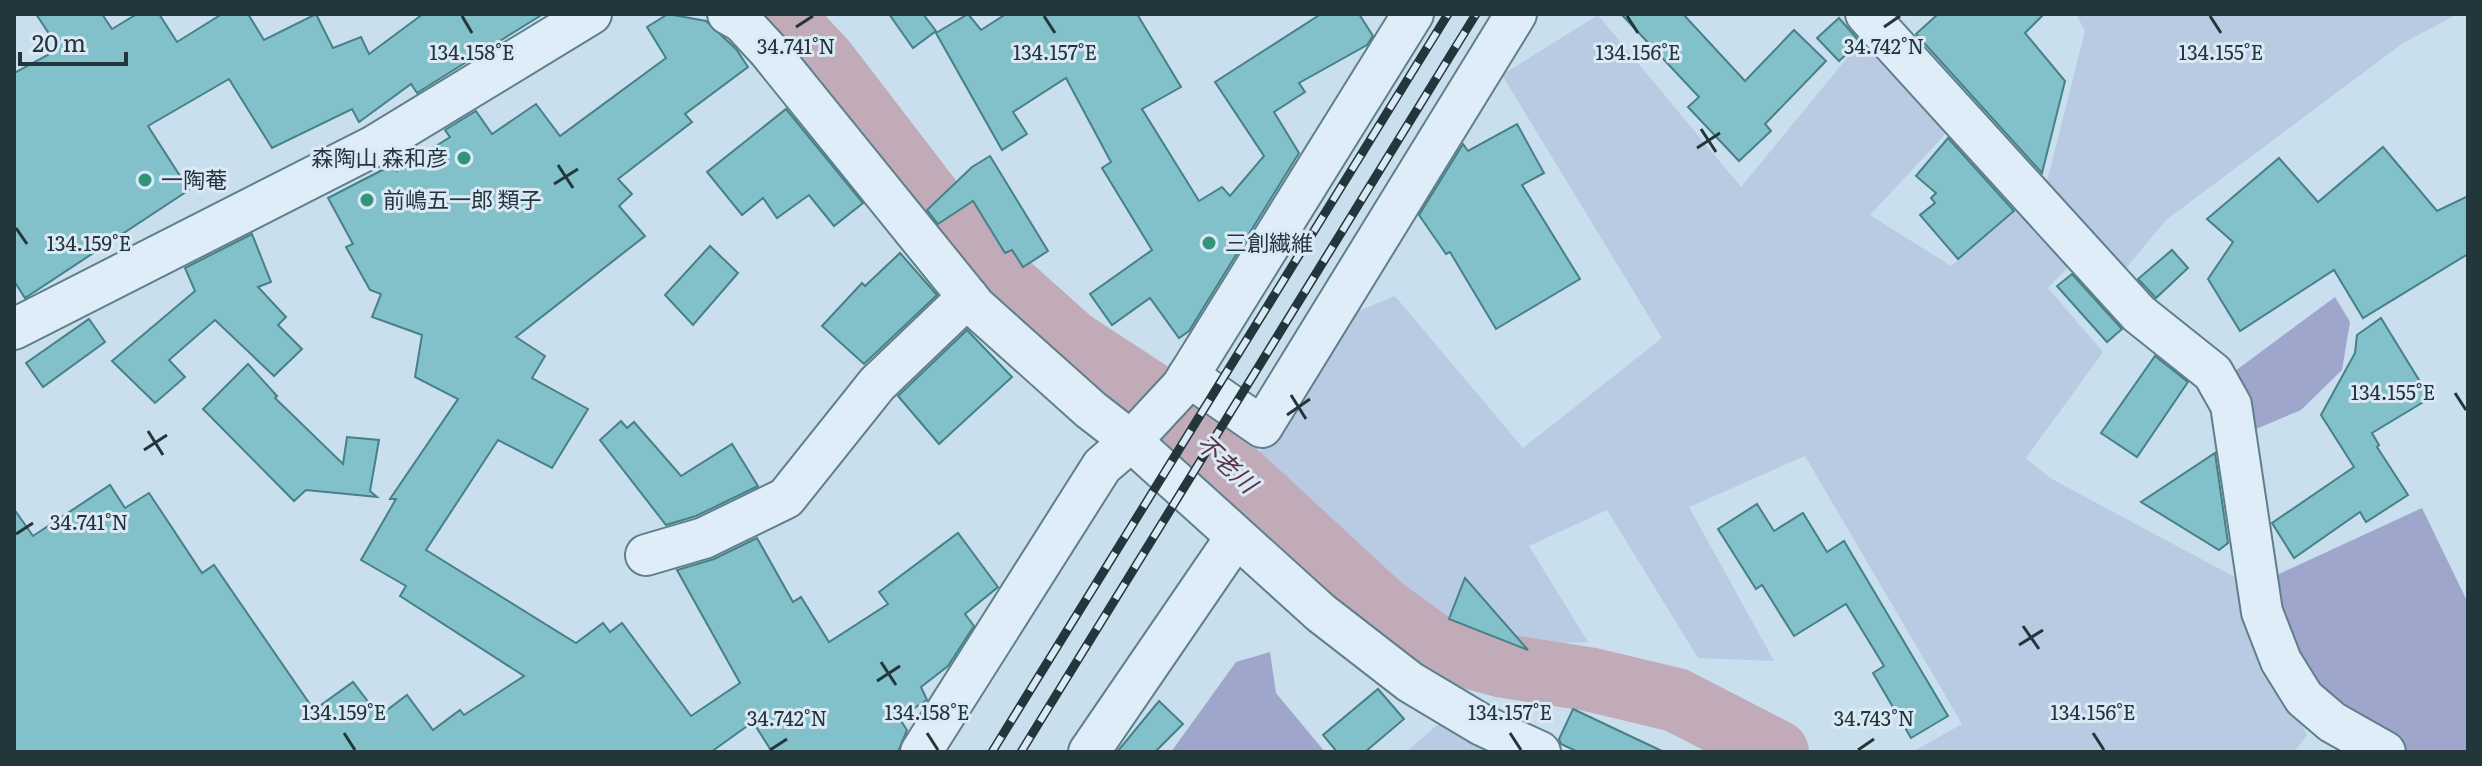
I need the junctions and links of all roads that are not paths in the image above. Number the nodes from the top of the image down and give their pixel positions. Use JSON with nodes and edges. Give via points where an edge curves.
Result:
{"nodes":[{"id":1,"x":591,"y":14,"type":"edge"},
{"id":2,"x":728,"y":14,"type":"edge"},
{"id":3,"x":1413,"y":14,"type":"edge"},
{"id":4,"x":1516,"y":14,"type":"edge"},
{"id":5,"x":1866,"y":14,"type":"edge"},
{"id":6,"x":968,"y":297,"type":"junction"},
{"id":7,"x":14,"y":329,"type":"edge"},
{"id":8,"x":1185,"y":381,"type":"junction"},
{"id":9,"x":1138,"y":433,"type":"junction"},
{"id":10,"x":1236,"y":537,"type":"junction"},
{"id":11,"x":646,"y":555,"type":"dead end"},
{"id":12,"x":921,"y":752,"type":"edge"},
{"id":13,"x":1089,"y":752,"type":"edge"},
{"id":14,"x":1540,"y":752,"type":"edge"},
{"id":15,"x":2385,"y":752,"type":"edge"}],
"edges":[{"from":1,"to":7,"type":"street","via":[[374,146]]},
{"from":2,"to":6,"type":"street","via":[[768,50]]},
{"from":3,"to":8,"type":"street"},
{"from":4,"to":8,"type":"street","via":[[1262,427]]},
{"from":5,"to":15,"type":"street","via":[[2139,314],[2213,373],[2231,405],[2262,612],[2281,661],[2304,698],[2332,722]]},
{"from":6,"to":9,"type":"street","via":[[1091,410]]},
{"from":6,"to":11,"type":"street","via":[[877,384],[786,498],[704,538]]},
{"from":8,"to":9,"type":"street"},
{"from":9,"to":10,"type":"street"},
{"from":9,"to":12,"type":"street","via":[[1102,466]]},
{"from":10,"to":13,"type":"street"},
{"from":10,"to":14,"type":"street","via":[[1410,682]]}]}
